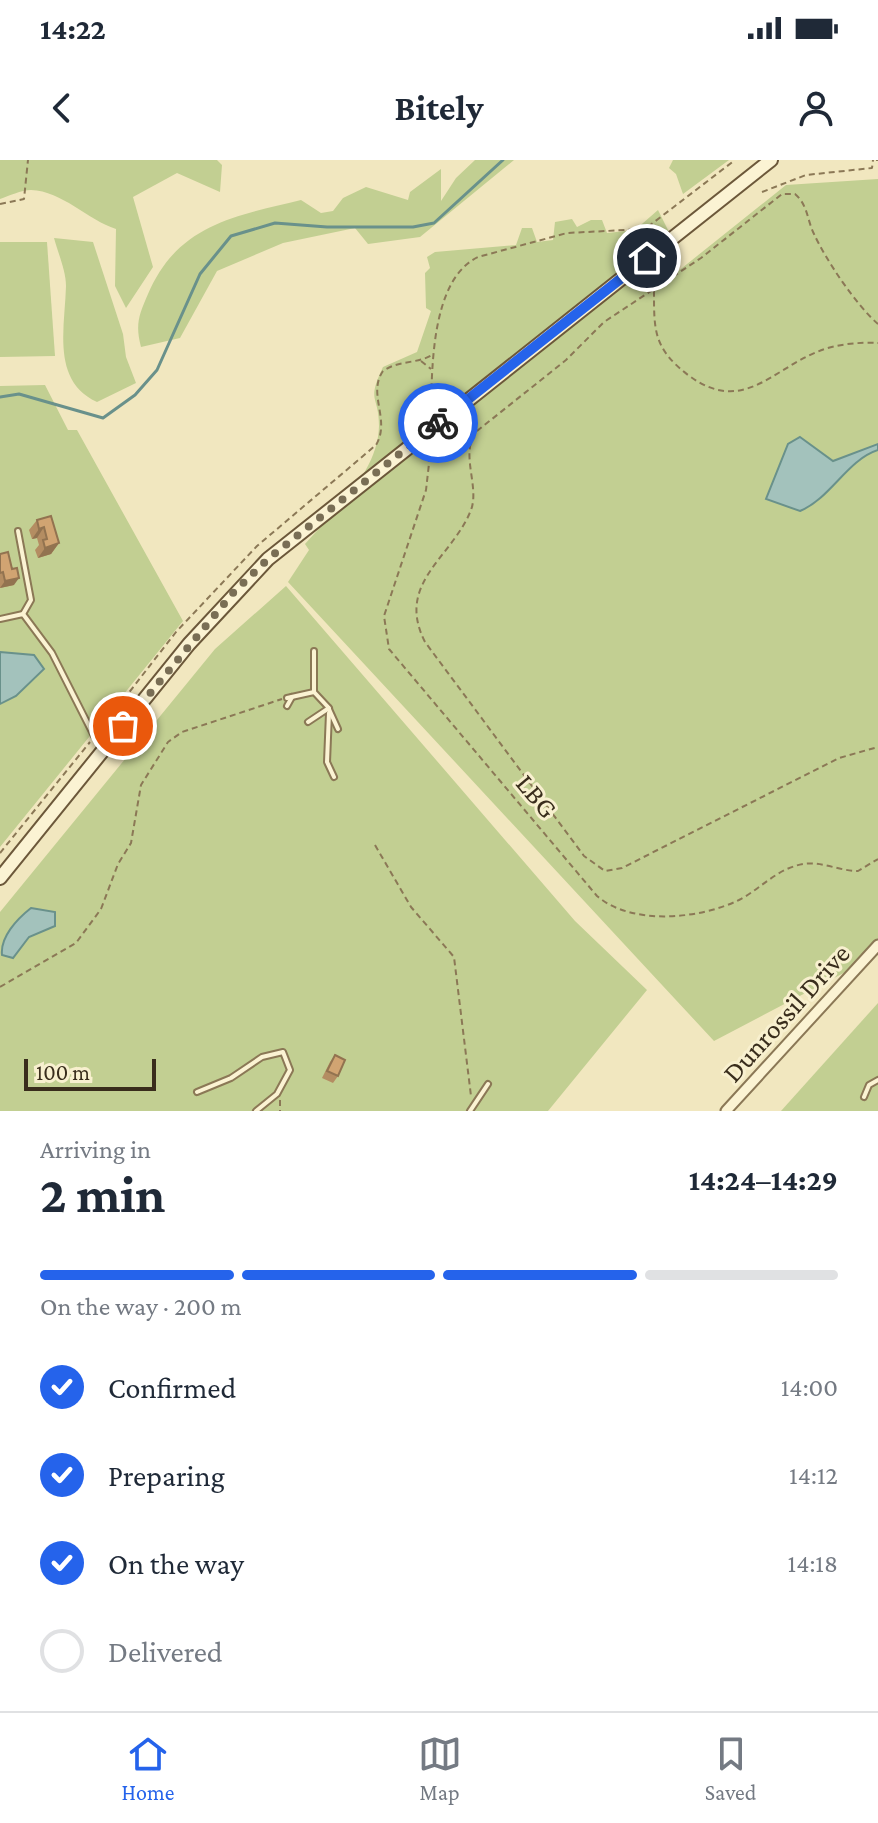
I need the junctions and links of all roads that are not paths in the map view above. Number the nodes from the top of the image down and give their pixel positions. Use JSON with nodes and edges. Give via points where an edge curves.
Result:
{"nodes":[{"id":1,"x":771,"y":160,"type":"edge"},
{"id":2,"x":18,"y":531,"type":"dead end"},
{"id":3,"x":23,"y":614,"type":"junction"},
{"id":4,"x":0,"y":619,"type":"edge"},
{"id":5,"x":314,"y":651,"type":"dead end"},
{"id":6,"x":314,"y":692,"type":"junction"},
{"id":7,"x":287,"y":706,"type":"dead end"},
{"id":8,"x":329,"y":709,"type":"junction"},
{"id":9,"x":308,"y":722,"type":"dead end"},
{"id":10,"x":338,"y":729,"type":"dead end"},
{"id":11,"x":106,"y":746,"type":"junction"},
{"id":12,"x":334,"y":777,"type":"dead end"},
{"id":13,"x":0,"y":878,"type":"edge"},
{"id":14,"x":878,"y":945,"type":"edge"},
{"id":15,"x":878,"y":1080,"type":"edge"},
{"id":16,"x":488,"y":1084,"type":"dead end"},
{"id":17,"x":197,"y":1092,"type":"dead end"},
{"id":18,"x":864,"y":1097,"type":"dead end"},
{"id":19,"x":256,"y":1111,"type":"edge"},
{"id":20,"x":470,"y":1111,"type":"edge"},
{"id":21,"x":726,"y":1111,"type":"edge"}],
"edges":[{"from":1,"to":11,"type":"street","via":[[268,559],[189,644]]},
{"from":2,"to":3,"type":"lane","via":[[31,600]]},
{"from":3,"to":4,"type":"lane"},
{"from":3,"to":11,"type":"lane","via":[[52,653],[94,736]]},
{"from":5,"to":6,"type":"lane"},
{"from":6,"to":7,"type":"lane","via":[[290,698]]},
{"from":6,"to":8,"type":"lane"},
{"from":8,"to":9,"type":"lane"},
{"from":8,"to":10,"type":"lane"},
{"from":8,"to":12,"type":"lane","via":[[327,762]]},
{"from":11,"to":13,"type":"street"},
{"from":14,"to":21,"type":"street","name":"Dunrossil Drive"},
{"from":15,"to":18,"type":"lane"},
{"from":16,"to":20,"type":"lane"},
{"from":17,"to":19,"type":"lane","via":[[262,1057],[283,1052],[290,1070],[277,1094]]}]}
